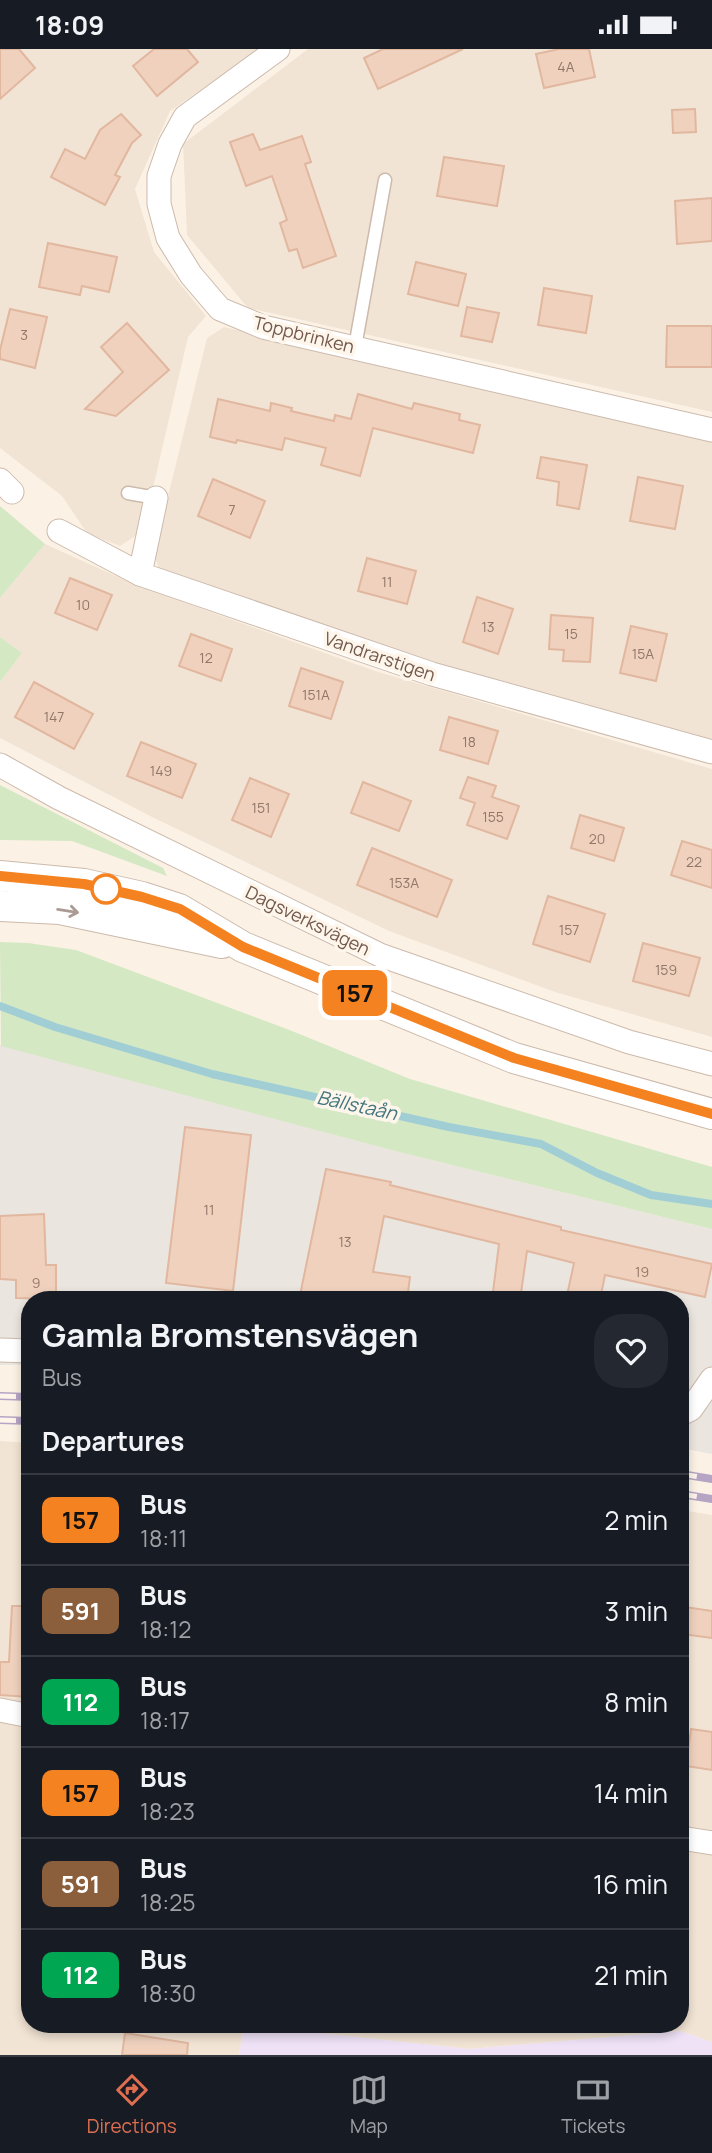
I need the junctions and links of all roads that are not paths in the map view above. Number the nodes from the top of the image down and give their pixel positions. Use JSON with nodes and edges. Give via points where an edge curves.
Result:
{"nodes":[{"id":1,"x":278,"y":49,"type":"edge"},
{"id":2,"x":384,"y":180,"type":"dead end"},
{"id":3,"x":355,"y":347,"type":"junction"},
{"id":4,"x":712,"y":430,"type":"edge"},
{"id":5,"x":128,"y":493,"type":"dead end"},
{"id":6,"x":156,"y":498,"type":"joint"},
{"id":7,"x":59,"y":531,"type":"dead end"},
{"id":8,"x":140,"y":574,"type":"junction"},
{"id":9,"x":712,"y":753,"type":"edge"},
{"id":10,"x":0,"y":765,"type":"edge"},
{"id":11,"x":0,"y":876,"type":"edge"},
{"id":12,"x":0,"y":906,"type":"edge"},
{"id":13,"x":243,"y":947,"type":"junction"},
{"id":14,"x":712,"y":1064,"type":"edge"},
{"id":15,"x":712,"y":1114,"type":"edge"},
{"id":16,"x":0,"y":1350,"type":"edge"},
{"id":17,"x":21,"y":1351,"type":"edge"},
{"id":18,"x":712,"y":1380,"type":"edge"},
{"id":19,"x":689,"y":1410,"type":"edge"},
{"id":20,"x":0,"y":1710,"type":"edge"},
{"id":21,"x":21,"y":1714,"type":"edge"},
{"id":22,"x":689,"y":1839,"type":"edge"},
{"id":23,"x":712,"y":1843,"type":"edge"}],
"edges":[{"from":1,"to":3,"type":"street","name":"Toppbrinken","via":[[185,117],[159,176],[159,204],[168,238],[220,309],[263,327]]},
{"from":2,"to":3,"type":"lane"},
{"from":3,"to":4,"type":"street","name":"Toppbrinken"},
{"from":5,"to":6,"type":"lane"},
{"from":6,"to":8,"type":"street"},
{"from":7,"to":8,"type":"street","name":"Vandrarstigen"},
{"from":8,"to":9,"type":"street","name":"Vandrarstigen","via":[[432,674]]},
{"from":10,"to":14,"type":"street","name":"Dagsverksvägen","via":[[380,955],[629,1042]]},
{"from":11,"to":13,"type":"street","via":[[84,884],[142,897],[180,909]]},
{"from":12,"to":13,"type":"street","one_way":true,"via":[[60,909]]},
{"from":13,"to":15,"type":"street","via":[[514,1058]]},
{"from":16,"to":17,"type":"street"},
{"from":18,"to":19,"type":"street"},
{"from":20,"to":21,"type":"street"},
{"from":22,"to":23,"type":"street"}]}
